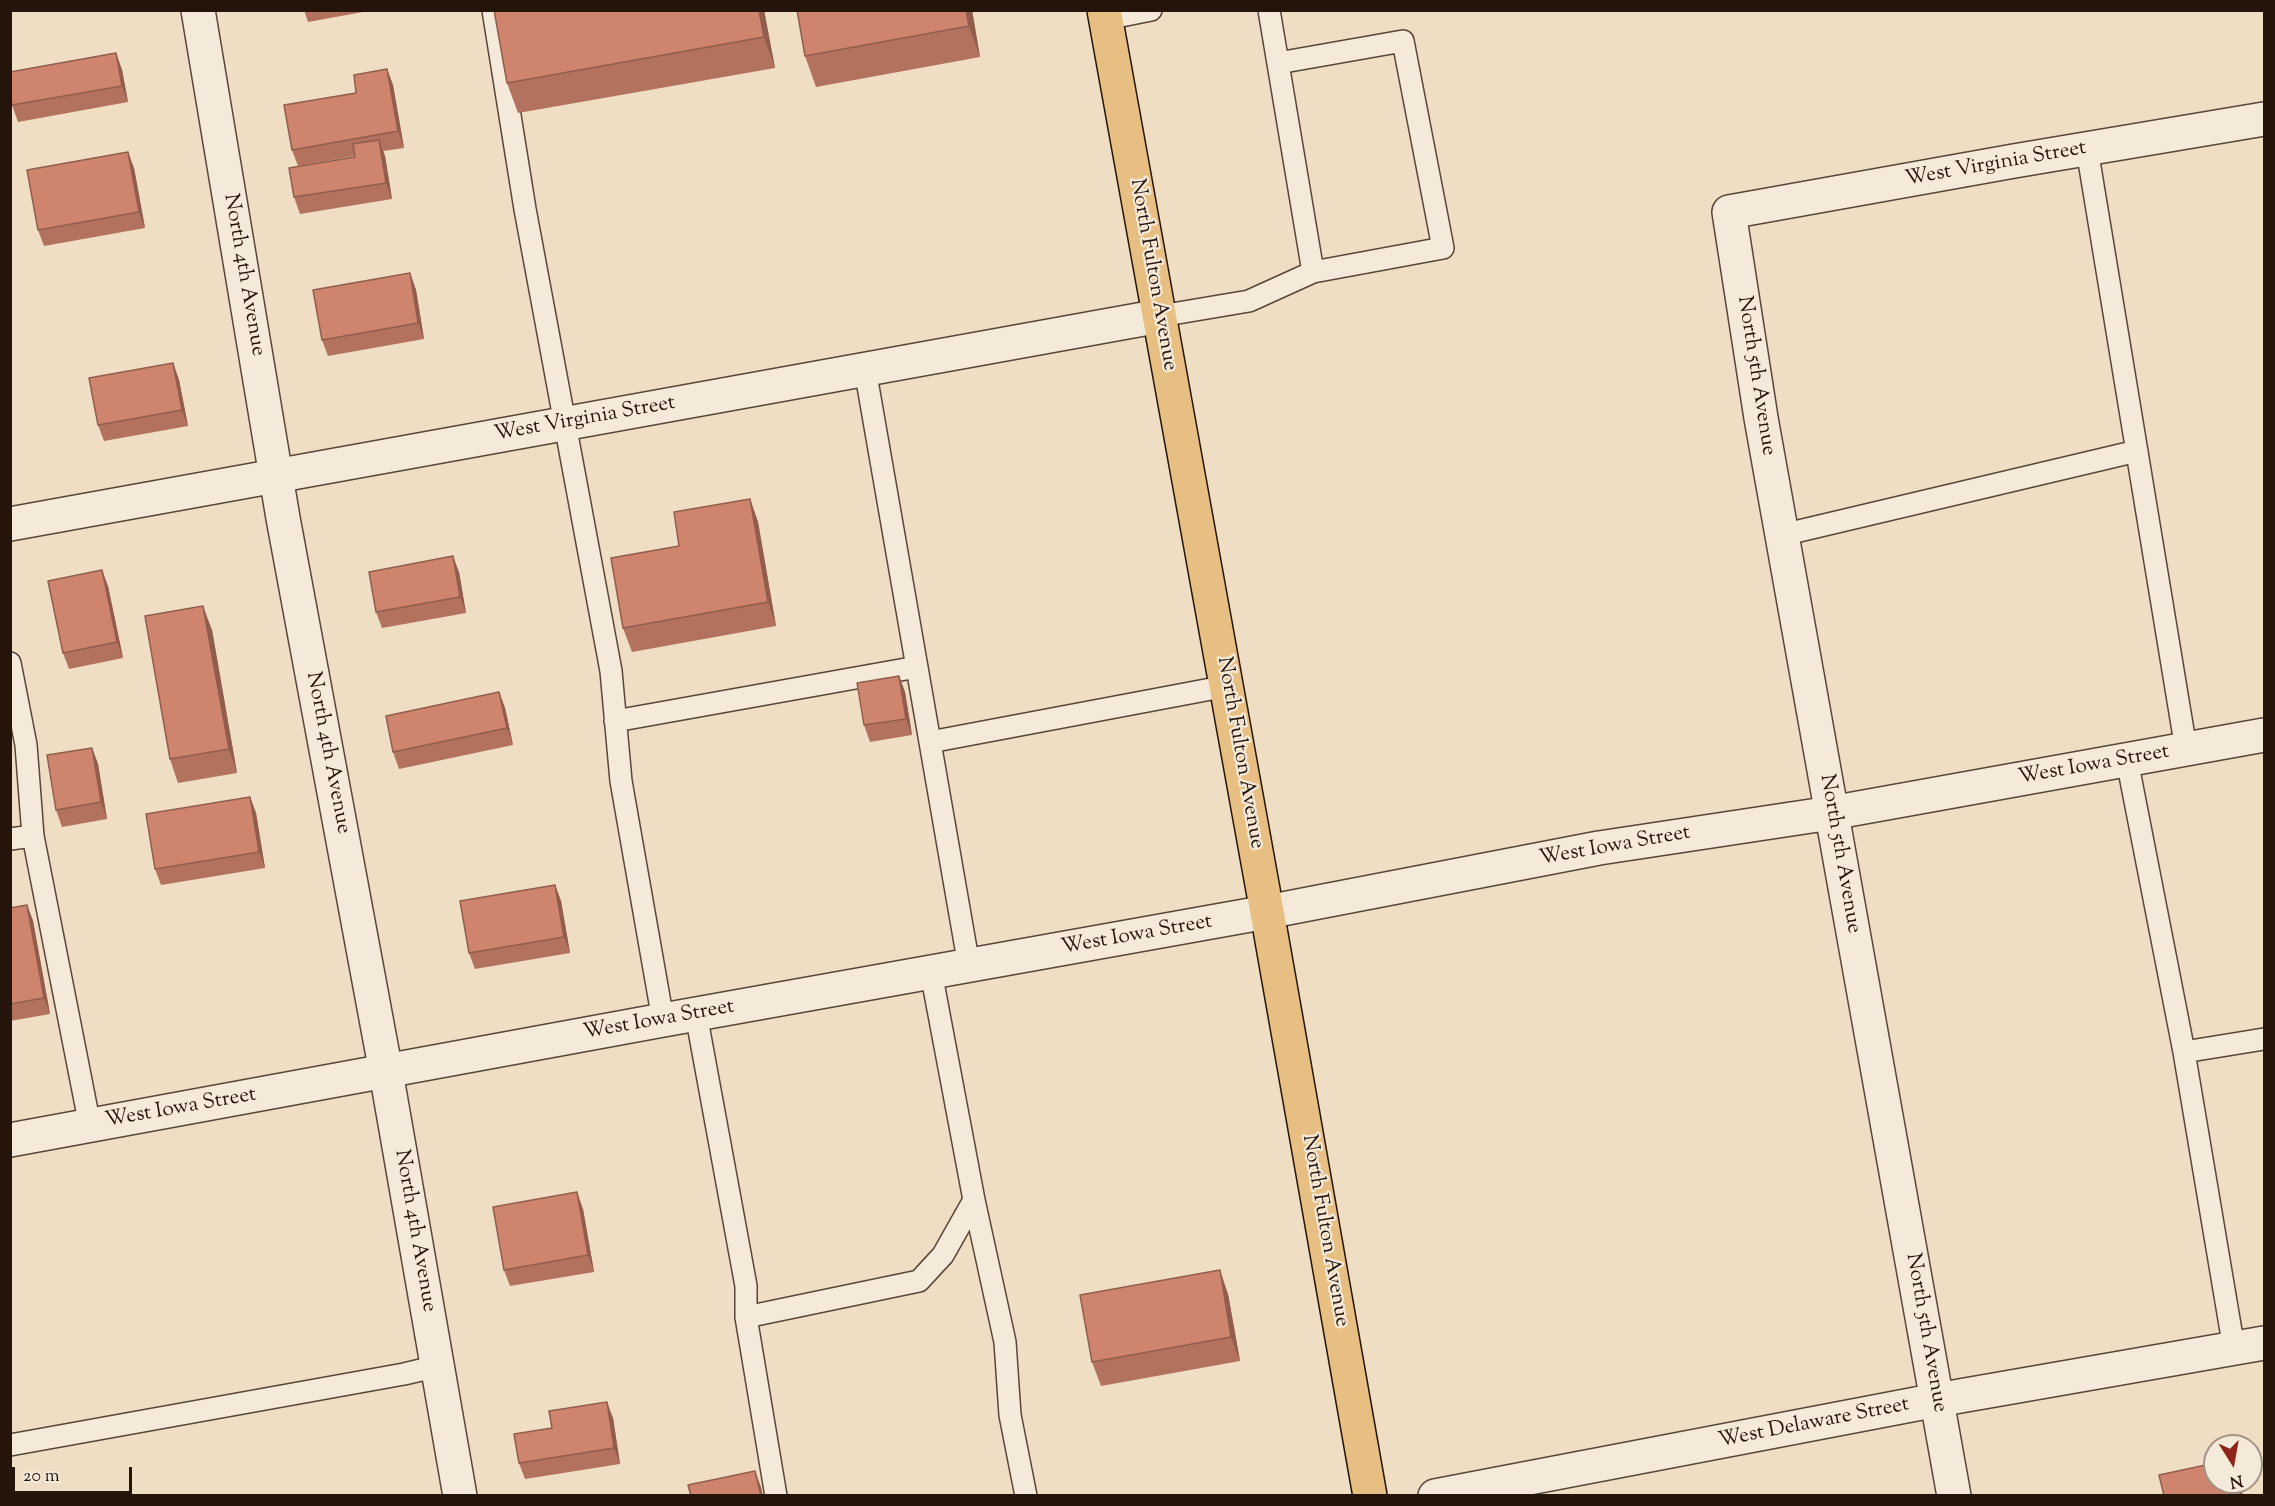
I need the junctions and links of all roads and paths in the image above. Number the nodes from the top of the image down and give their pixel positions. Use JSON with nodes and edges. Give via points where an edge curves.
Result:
{"nodes":[{"id":1,"x":198,"y":10,"type":"edge"},
{"id":2,"x":493,"y":10,"type":"edge"},
{"id":3,"x":1151,"y":10,"type":"edge"},
{"id":4,"x":1269,"y":10,"type":"edge"},
{"id":5,"x":1105,"y":15,"type":"edge"},
{"id":6,"x":1278,"y":63,"type":"junction"},
{"id":7,"x":2265,"y":119,"type":"edge"},
{"id":8,"x":2087,"y":149,"type":"junction"},
{"id":9,"x":1728,"y":212,"type":"joint"},
{"id":10,"x":1313,"y":272,"type":"junction"},
{"id":11,"x":1160,"y":316,"type":"junction"},
{"id":12,"x":865,"y":369,"type":"junction"},
{"id":13,"x":566,"y":424,"type":"junction"},
{"id":14,"x":2137,"y":451,"type":"junction"},
{"id":15,"x":277,"y":476,"type":"junction"},
{"id":16,"x":10,"y":524,"type":"edge"},
{"id":17,"x":1782,"y":535,"type":"junction"},
{"id":18,"x":10,"y":663,"type":"edge"},
{"id":19,"x":917,"y":668,"type":"junction"},
{"id":20,"x":1227,"y":686,"type":"junction"},
{"id":21,"x":615,"y":721,"type":"junction"},
{"id":22,"x":2265,"y":735,"type":"edge"},
{"id":23,"x":930,"y":742,"type":"junction"},
{"id":24,"x":2187,"y":749,"type":"junction"},
{"id":25,"x":2127,"y":760,"type":"junction"},
{"id":26,"x":1831,"y":813,"type":"junction"},
{"id":27,"x":33,"y":836,"type":"junction"},
{"id":28,"x":10,"y":839,"type":"edge"},
{"id":29,"x":1267,"y":912,"type":"junction"},
{"id":30,"x":969,"y":966,"type":"junction"},
{"id":31,"x":931,"y":972,"type":"junction"},
{"id":32,"x":696,"y":1014,"type":"junction"},
{"id":33,"x":663,"y":1020,"type":"junction"},
{"id":34,"x":2265,"y":1039,"type":"edge"},
{"id":35,"x":2184,"y":1052,"type":"junction"},
{"id":36,"x":386,"y":1072,"type":"junction"},
{"id":37,"x":90,"y":1126,"type":"junction"},
{"id":38,"x":10,"y":1140,"type":"edge"},
{"id":39,"x":974,"y":1200,"type":"junction"},
{"id":40,"x":746,"y":1317,"type":"junction"},
{"id":41,"x":2249,"y":1346,"type":"edge"},
{"id":42,"x":438,"y":1366,"type":"junction"},
{"id":43,"x":1937,"y":1400,"type":"junction"},
{"id":44,"x":10,"y":1445,"type":"edge"},
{"id":45,"x":460,"y":1496,"type":"edge"},
{"id":46,"x":776,"y":1496,"type":"edge"},
{"id":47,"x":1026,"y":1496,"type":"edge"},
{"id":48,"x":1370,"y":1496,"type":"edge"},
{"id":49,"x":1435,"y":1496,"type":"edge"},
{"id":50,"x":1954,"y":1496,"type":"edge"}],
"edges":[{"from":1,"to":15,"type":"street","name":"North 4th Avenue"},
{"from":2,"to":13,"type":"lane"},
{"from":3,"to":5,"type":"lane"},
{"from":4,"to":6,"type":"lane"},
{"from":5,"to":11,"type":"main road","name":"North Fulton Avenue"},
{"from":6,"to":10,"type":"lane"},
{"from":6,"to":10,"type":"lane","via":[[1403,40],[1443,248]]},
{"from":7,"to":8,"type":"street","name":"West Virginia Street"},
{"from":8,"to":9,"type":"street","name":"West Virginia Street"},
{"from":8,"to":14,"type":"lane"},
{"from":9,"to":17,"type":"street","name":"North 5th Avenue"},
{"from":10,"to":11,"type":"lane","via":[[1249,301]]},
{"from":11,"to":12,"type":"street","name":"West Virginia Street"},
{"from":11,"to":20,"type":"main road","name":"North Fulton Avenue"},
{"from":12,"to":13,"type":"street","name":"West Virginia Street"},
{"from":12,"to":19,"type":"lane"},
{"from":13,"to":15,"type":"street","name":"West Virginia Street"},
{"from":13,"to":21,"type":"lane","via":[[611,671]]},
{"from":14,"to":17,"type":"lane"},
{"from":14,"to":24,"type":"lane"},
{"from":15,"to":16,"type":"street","name":"West Virginia Street"},
{"from":15,"to":36,"type":"street","name":"North 4th Avenue"},
{"from":17,"to":26,"type":"street","name":"North 5th Avenue"},
{"from":18,"to":27,"type":"lane","via":[[26,745]]},
{"from":19,"to":21,"type":"lane"},
{"from":19,"to":23,"type":"lane"},
{"from":20,"to":23,"type":"lane"},
{"from":20,"to":29,"type":"main road","name":"North Fulton Avenue"},
{"from":21,"to":33,"type":"lane","via":[[628,827]]},
{"from":22,"to":24,"type":"street","name":"West Iowa Street"},
{"from":23,"to":30,"type":"lane"},
{"from":24,"to":25,"type":"street","name":"West Iowa Street"},
{"from":25,"to":26,"type":"street","name":"West Iowa Street"},
{"from":25,"to":35,"type":"lane"},
{"from":26,"to":29,"type":"street","name":"West Iowa Street","via":[[1599,848]]},
{"from":26,"to":43,"type":"street","name":"North 5th Avenue"},
{"from":27,"to":28,"type":"lane"},
{"from":27,"to":37,"type":"lane"},
{"from":29,"to":30,"type":"street","name":"West Iowa Street"},
{"from":29,"to":48,"type":"main road","name":"North Fulton Avenue"},
{"from":30,"to":31,"type":"street","name":"West Iowa Street"},
{"from":31,"to":32,"type":"street","name":"West Iowa Street"},
{"from":31,"to":39,"type":"lane"},
{"from":32,"to":33,"type":"street","name":"West Iowa Street"},
{"from":32,"to":40,"type":"lane","via":[[746,1286]]},
{"from":33,"to":36,"type":"street","name":"West Iowa Street"},
{"from":34,"to":35,"type":"lane"},
{"from":35,"to":41,"type":"lane"},
{"from":36,"to":37,"type":"street","name":"West Iowa Street"},
{"from":36,"to":42,"type":"street","name":"North 4th Avenue"},
{"from":37,"to":38,"type":"street","name":"West Iowa Street"},
{"from":39,"to":40,"type":"lane","via":[[943,1255],[919,1281]]},
{"from":39,"to":47,"type":"lane","via":[[1005,1342],[1010,1415]]},
{"from":40,"to":46,"type":"lane"},
{"from":41,"to":43,"type":"street","name":"West Delaware Street"},
{"from":42,"to":44,"type":"lane"},
{"from":42,"to":45,"type":"street","name":"North 4th Avenue"},
{"from":43,"to":49,"type":"street","name":"West Delaware Street"},
{"from":43,"to":50,"type":"street","name":"North 5th Avenue"}]}
